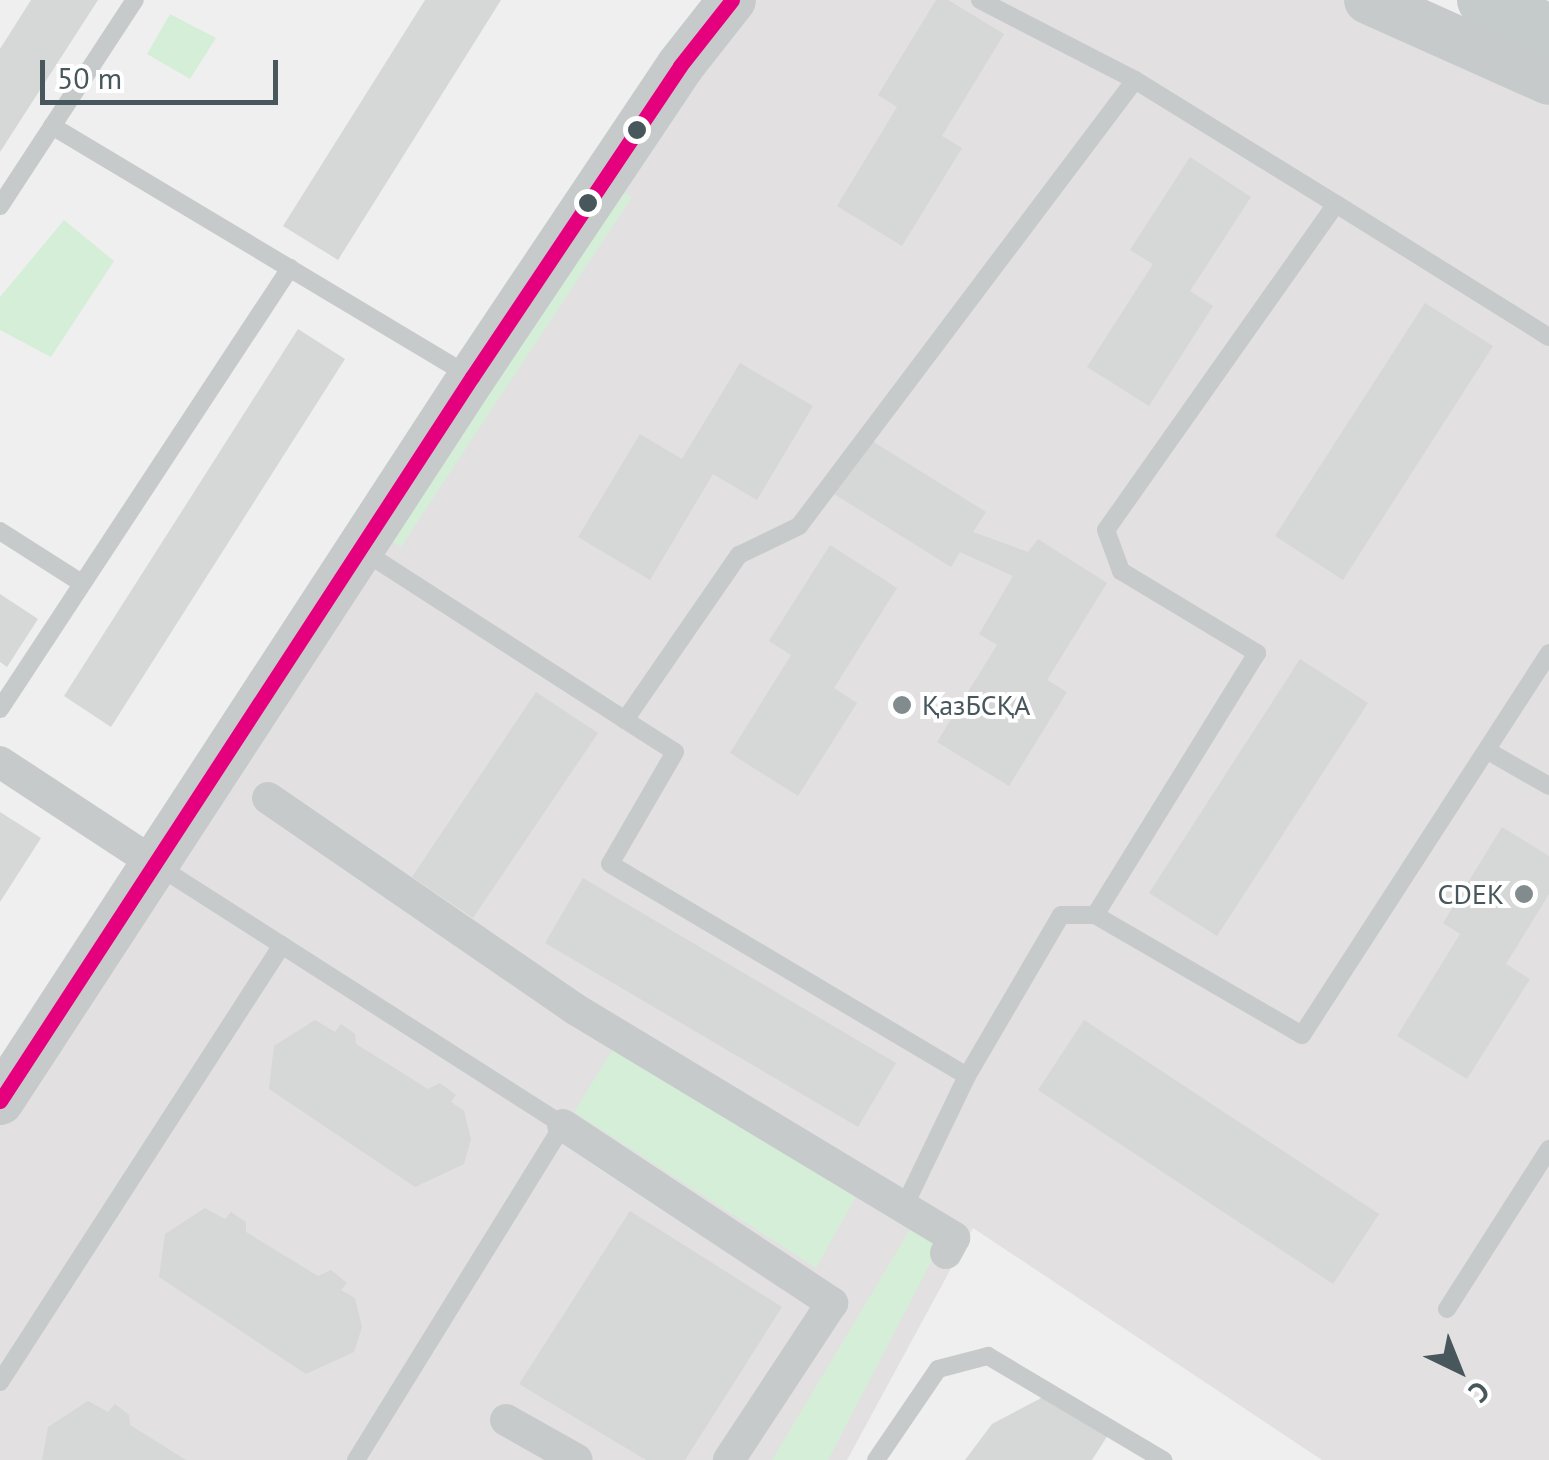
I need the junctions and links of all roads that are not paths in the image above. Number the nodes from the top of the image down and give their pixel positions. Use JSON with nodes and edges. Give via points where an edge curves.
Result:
{"nodes":[{"id":1,"x":135,"y":0,"type":"edge"},
{"id":2,"x":712,"y":0,"type":"edge"},
{"id":3,"x":732,"y":0,"type":"edge"},
{"id":4,"x":980,"y":0,"type":"edge"},
{"id":5,"x":1368,"y":0,"type":"edge"},
{"id":6,"x":1483,"y":0,"type":"edge"},
{"id":7,"x":1549,"y":30,"type":"edge"},
{"id":8,"x":680,"y":66,"type":"junction"},
{"id":9,"x":1136,"y":80,"type":"junction"},
{"id":10,"x":1549,"y":81,"type":"edge"},
{"id":11,"x":52,"y":126,"type":"junction"},
{"id":12,"x":1336,"y":204,"type":"junction"},
{"id":13,"x":0,"y":206,"type":"edge"},
{"id":14,"x":290,"y":268,"type":"junction"},
{"id":15,"x":1549,"y":337,"type":"edge"},
{"id":16,"x":472,"y":377,"type":"junction"},
{"id":17,"x":0,"y":532,"type":"edge"},
{"id":18,"x":358,"y":548,"type":"junction"},
{"id":19,"x":80,"y":582,"type":"junction"},
{"id":20,"x":1549,"y":653,"type":"edge"},
{"id":21,"x":0,"y":709,"type":"edge"},
{"id":22,"x":625,"y":720,"type":"junction"},
{"id":23,"x":1488,"y":751,"type":"junction"},
{"id":24,"x":0,"y":762,"type":"edge"},
{"id":25,"x":1549,"y":786,"type":"edge"},
{"id":26,"x":268,"y":798,"type":"dead end"},
{"id":27,"x":151,"y":861,"type":"junction"},
{"id":28,"x":1094,"y":914,"type":"junction"},
{"id":29,"x":282,"y":945,"type":"junction"},
{"id":30,"x":967,"y":1076,"type":"junction"},
{"id":31,"x":0,"y":1101,"type":"edge"},
{"id":32,"x":563,"y":1125,"type":"junction"},
{"id":33,"x":1549,"y":1149,"type":"edge"},
{"id":34,"x":902,"y":1211,"type":"junction"},
{"id":35,"x":946,"y":1254,"type":"dead end"},
{"id":36,"x":1446,"y":1309,"type":"dead end"},
{"id":37,"x":0,"y":1382,"type":"edge"},
{"id":38,"x":506,"y":1420,"type":"dead end"},
{"id":39,"x":356,"y":1460,"type":"edge"},
{"id":40,"x":577,"y":1460,"type":"edge"},
{"id":41,"x":728,"y":1460,"type":"edge"},
{"id":42,"x":876,"y":1460,"type":"edge"},
{"id":43,"x":1163,"y":1460,"type":"edge"}],
"edges":[{"from":1,"to":11,"type":"lane"},
{"from":2,"to":8,"type":"street"},
{"from":3,"to":8,"type":"street"},
{"from":4,"to":9,"type":"lane"},
{"from":5,"to":10,"type":"street"},
{"from":6,"to":7,"type":"main road"},
{"from":8,"to":16,"type":"street"},
{"from":9,"to":12,"type":"lane"},
{"from":9,"to":22,"type":"lane","via":[[799,526],[739,554]]},
{"from":11,"to":13,"type":"lane"},
{"from":11,"to":14,"type":"lane"},
{"from":12,"to":15,"type":"lane"},
{"from":12,"to":28,"type":"lane","via":[[1106,530],[1121,571],[1257,653]]},
{"from":14,"to":16,"type":"lane","via":[[395,325]]},
{"from":14,"to":19,"type":"lane"},
{"from":16,"to":18,"type":"street"},
{"from":17,"to":19,"type":"lane"},
{"from":18,"to":22,"type":"lane"},
{"from":18,"to":27,"type":"street"},
{"from":19,"to":21,"type":"lane"},
{"from":20,"to":23,"type":"lane"},
{"from":22,"to":30,"type":"lane","via":[[675,752],[610,864]]},
{"from":23,"to":25,"type":"lane"},
{"from":23,"to":28,"type":"lane","via":[[1302,1035]]},
{"from":24,"to":27,"type":"street"},
{"from":26,"to":34,"type":"street","via":[[575,1009]]},
{"from":27,"to":29,"type":"lane"},
{"from":27,"to":31,"type":"street"},
{"from":28,"to":30,"type":"lane","via":[[1061,915]]},
{"from":29,"to":32,"type":"lane"},
{"from":29,"to":37,"type":"lane"},
{"from":30,"to":34,"type":"lane"},
{"from":32,"to":39,"type":"lane"},
{"from":32,"to":41,"type":"street","via":[[832,1303]]},
{"from":33,"to":36,"type":"lane"},
{"from":34,"to":35,"type":"street","via":[[954,1238]]},
{"from":38,"to":40,"type":"street"},
{"from":42,"to":43,"type":"lane","via":[[938,1369],[988,1356]]}]}
